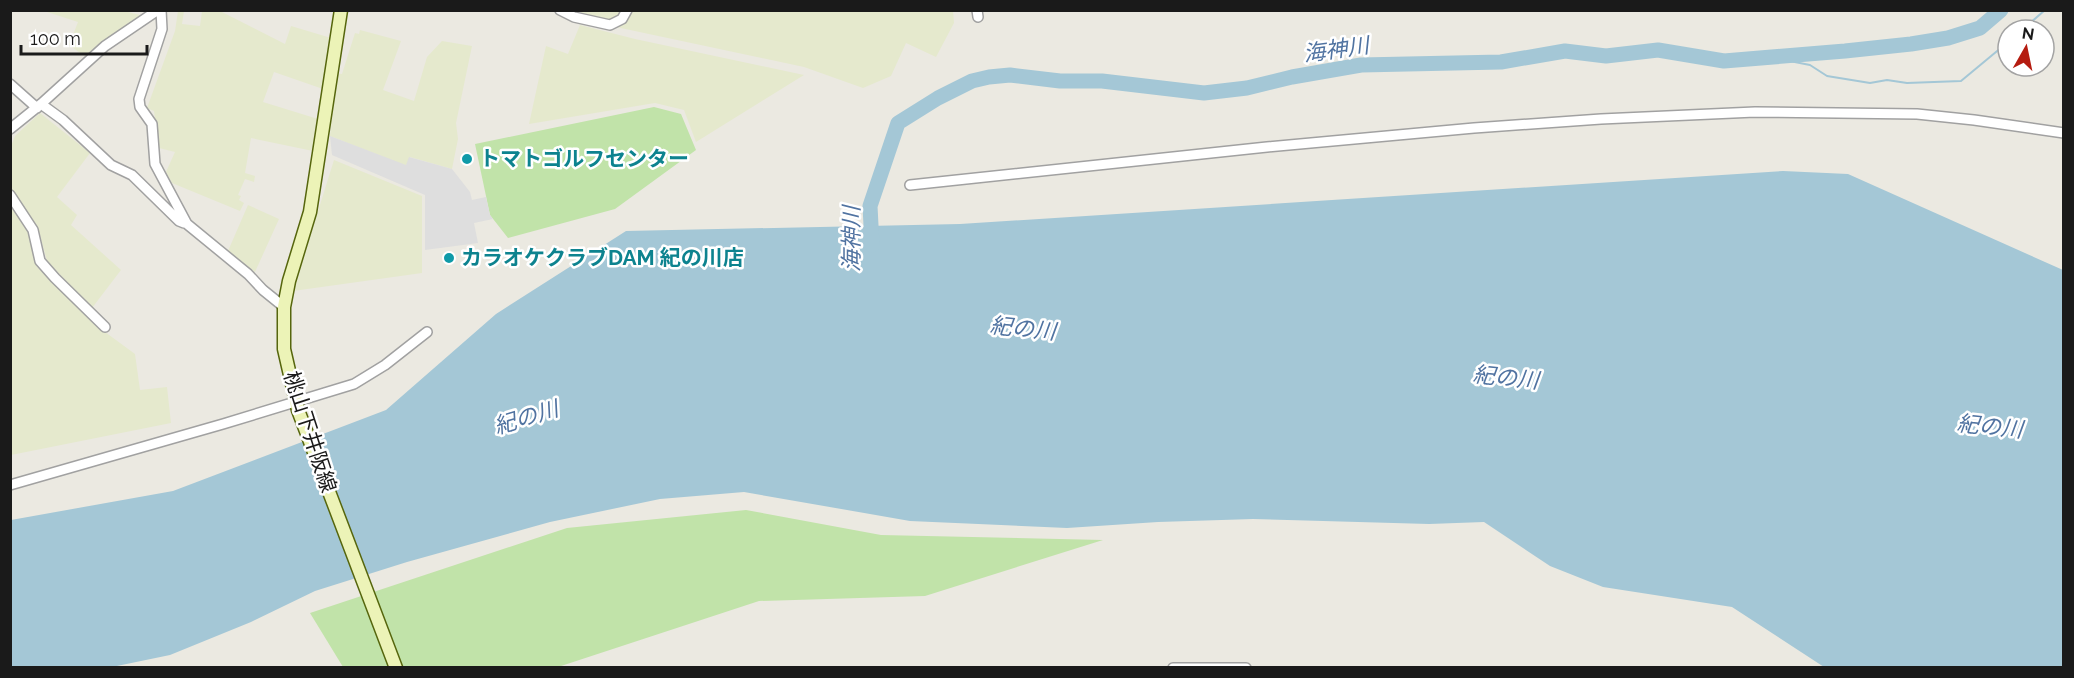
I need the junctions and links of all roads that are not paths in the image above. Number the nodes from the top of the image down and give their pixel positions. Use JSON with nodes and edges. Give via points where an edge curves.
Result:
{"nodes":[{"id":1,"x":159,"y":10,"type":"edge"},
{"id":2,"x":341,"y":10,"type":"edge"},
{"id":3,"x":560,"y":10,"type":"edge"},
{"id":4,"x":627,"y":10,"type":"edge"},
{"id":5,"x":10,"y":84,"type":"edge"},
{"id":6,"x":39,"y":106,"type":"junction"},
{"id":7,"x":10,"y":129,"type":"edge"},
{"id":8,"x":2064,"y":133,"type":"edge"},
{"id":9,"x":910,"y":185,"type":"dead end"},
{"id":10,"x":10,"y":195,"type":"edge"},
{"id":11,"x":187,"y":225,"type":"junction"},
{"id":12,"x":284,"y":307,"type":"junction"},
{"id":13,"x":105,"y":327,"type":"dead end"},
{"id":14,"x":427,"y":332,"type":"dead end"},
{"id":15,"x":297,"y":405,"type":"junction"},
{"id":16,"x":10,"y":485,"type":"edge"},
{"id":17,"x":396,"y":668,"type":"edge"},
{"id":18,"x":1173,"y":668,"type":"edge"},
{"id":19,"x":1246,"y":668,"type":"edge"}],
"edges":[{"from":1,"to":6,"type":"street","via":[[105,46]]},
{"from":1,"to":11,"type":"street","via":[[162,29],[139,99],[153,124],[155,164]]},
{"from":2,"to":12,"type":"main road","name":"桃山下井阪線","via":[[312,202]]},
{"from":3,"to":4,"type":"street","via":[[610,25],[622,19]]},
{"from":5,"to":6,"type":"street"},
{"from":6,"to":7,"type":"street"},
{"from":6,"to":11,"type":"street","via":[[63,120],[111,165],[132,175]]},
{"from":8,"to":9,"type":"street","via":[[1917,114],[1755,112],[1474,128]]},
{"from":10,"to":13,"type":"street","via":[[33,230],[40,261]]},
{"from":11,"to":12,"type":"street"},
{"from":12,"to":15,"type":"main road","name":"桃山下井阪線","via":[[284,349]]},
{"from":14,"to":15,"type":"street","via":[[354,384]]},
{"from":15,"to":16,"type":"street"},
{"from":15,"to":17,"type":"main road","name":"桃山下井阪線"},
{"from":18,"to":19,"type":"street"}]}
